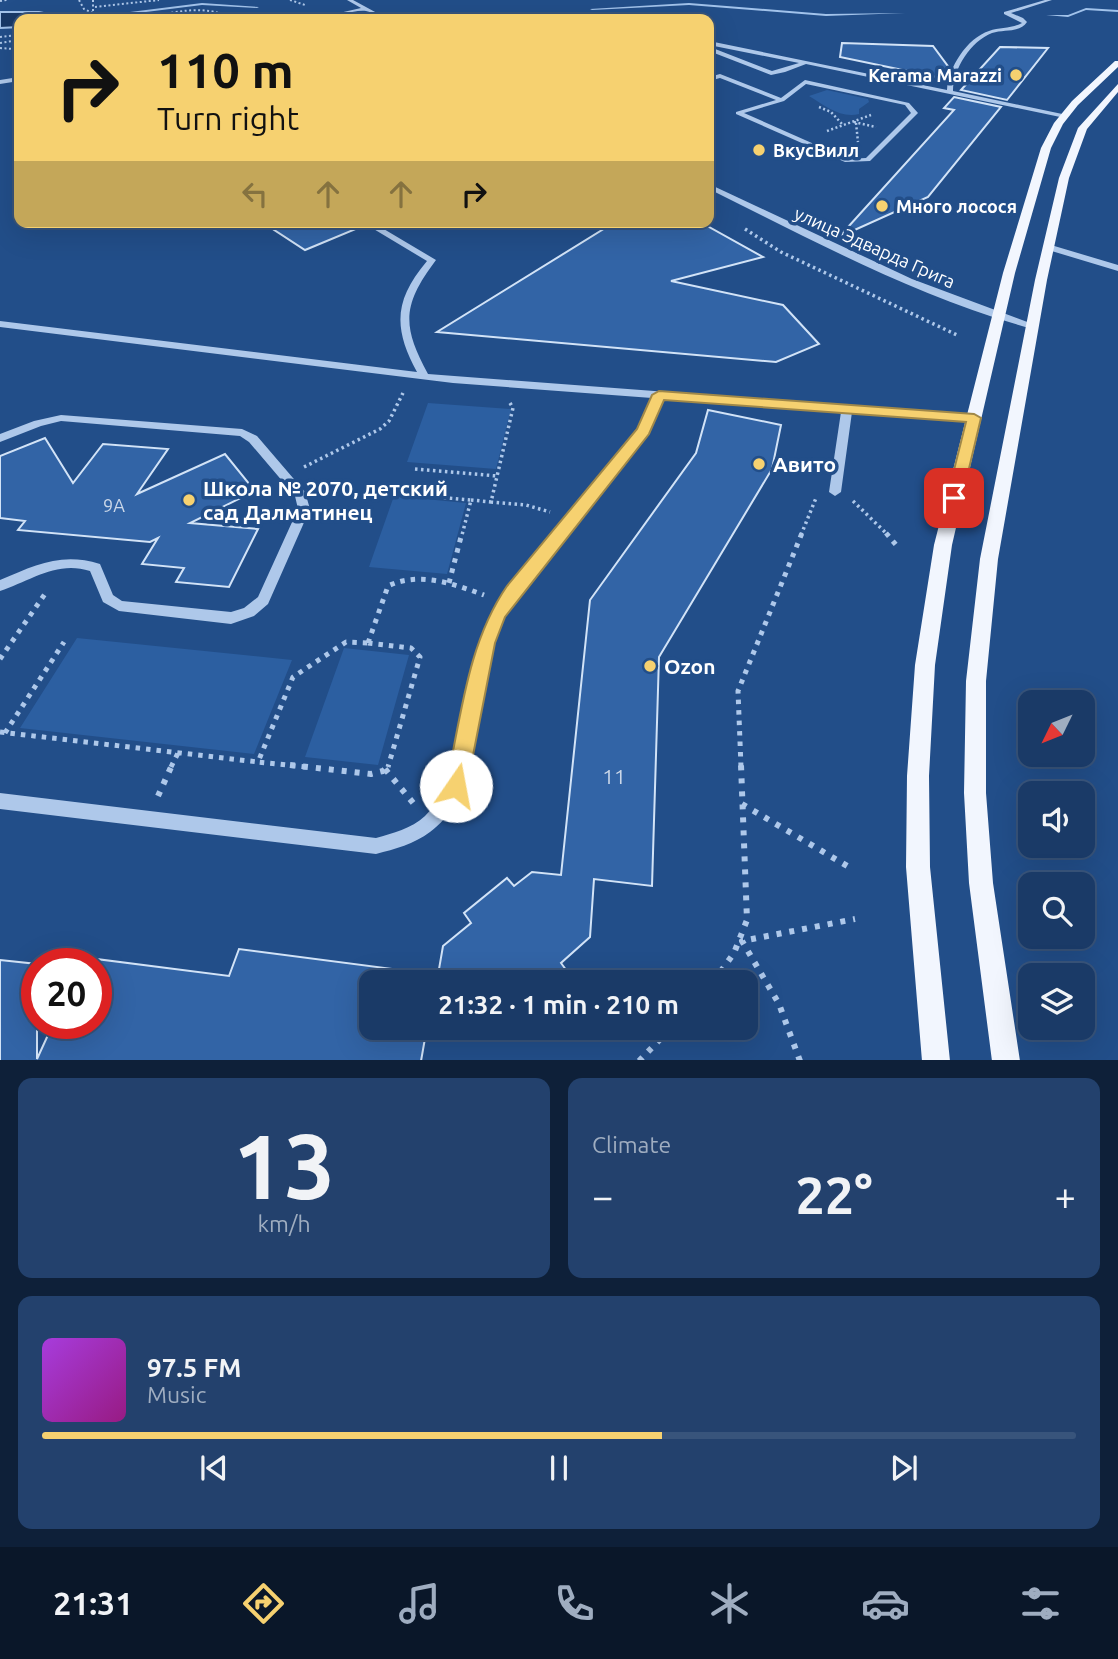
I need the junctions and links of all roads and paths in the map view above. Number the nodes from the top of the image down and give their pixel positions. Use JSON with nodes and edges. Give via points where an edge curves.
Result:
{"nodes":[{"id":1,"x":7,"y":0,"type":"edge"},
{"id":2,"x":79,"y":0,"type":"edge"},
{"id":3,"x":93,"y":0,"type":"edge"},
{"id":4,"x":159,"y":0,"type":"edge"},
{"id":5,"x":348,"y":0,"type":"edge"},
{"id":6,"x":1050,"y":0,"type":"edge"},
{"id":7,"x":0,"y":1,"type":"edge"},
{"id":8,"x":94,"y":6,"type":"junction"},
{"id":9,"x":366,"y":9,"type":"junction"},
{"id":10,"x":93,"y":13,"type":"joint"},
{"id":11,"x":181,"y":14,"type":"edge"},
{"id":12,"x":226,"y":14,"type":"edge"},
{"id":13,"x":341,"y":14,"type":"edge"},
{"id":14,"x":376,"y":14,"type":"edge"},
{"id":15,"x":714,"y":44,"type":"edge"},
{"id":16,"x":0,"y":48,"type":"edge"},
{"id":17,"x":13,"y":49,"type":"edge"},
{"id":18,"x":714,"y":50,"type":"edge"},
{"id":19,"x":804,"y":62,"type":"junction"},
{"id":20,"x":1118,"y":63,"type":"edge"},
{"id":21,"x":714,"y":73,"type":"edge"},
{"id":22,"x":720,"y":76,"type":"junction"},
{"id":23,"x":714,"y":78,"type":"edge"},
{"id":24,"x":1118,"y":87,"type":"edge"},
{"id":25,"x":950,"y":92,"type":"junction"},
{"id":26,"x":791,"y":93,"type":"junction"},
{"id":27,"x":782,"y":100,"type":"junction"},
{"id":28,"x":914,"y":114,"type":"junction"},
{"id":29,"x":1065,"y":116,"type":"junction"},
{"id":30,"x":843,"y":125,"type":"junction"},
{"id":31,"x":800,"y":140,"type":"junction"},
{"id":32,"x":714,"y":188,"type":"edge"},
{"id":33,"x":741,"y":226,"type":"dead end"},
{"id":34,"x":376,"y":228,"type":"edge"},
{"id":35,"x":1048,"y":247,"type":"junction"},
{"id":36,"x":1118,"y":268,"type":"edge"},
{"id":37,"x":999,"y":316,"type":"junction"},
{"id":38,"x":0,"y":324,"type":"edge"},
{"id":39,"x":1033,"y":326,"type":"junction"},
{"id":40,"x":957,"y":335,"type":"dead end"},
{"id":41,"x":424,"y":376,"type":"junction"},
{"id":42,"x":407,"y":386,"type":"dead end"},
{"id":43,"x":659,"y":395,"type":"junction"},
{"id":44,"x":505,"y":402,"type":"dead end"},
{"id":45,"x":847,"y":409,"type":"junction"},
{"id":46,"x":974,"y":418,"type":"junction"},
{"id":47,"x":0,"y":438,"type":"edge"},
{"id":48,"x":415,"y":469,"type":"dead end"},
{"id":49,"x":284,"y":476,"type":"junction"},
{"id":50,"x":497,"y":476,"type":"junction"},
{"id":51,"x":835,"y":492,"type":"junction"},
{"id":52,"x":402,"y":494,"type":"dead end"},
{"id":53,"x":471,"y":500,"type":"junction"},
{"id":54,"x":491,"y":502,"type":"junction"},
{"id":55,"x":570,"y":521,"type":"junction"},
{"id":56,"x":897,"y":546,"type":"dead end"},
{"id":57,"x":449,"y":583,"type":"junction"},
{"id":58,"x":0,"y":586,"type":"edge"},
{"id":59,"x":505,"y":603,"type":"junction"},
{"id":60,"x":30,"y":615,"type":"dead end"},
{"id":61,"x":64,"y":642,"type":"dead end"},
{"id":62,"x":368,"y":643,"type":"junction"},
{"id":63,"x":0,"y":659,"type":"edge"},
{"id":64,"x":3,"y":733,"type":"edge"},
{"id":65,"x":178,"y":753,"type":"junction"},
{"id":66,"x":258,"y":762,"type":"junction"},
{"id":67,"x":385,"y":769,"type":"junction"},
{"id":68,"x":0,"y":801,"type":"edge"},
{"id":69,"x":742,"y":804,"type":"junction"},
{"id":70,"x":147,"y":819,"type":"junction"},
{"id":71,"x":429,"y":822,"type":"junction"},
{"id":72,"x":854,"y":870,"type":"dead end"},
{"id":73,"x":855,"y":919,"type":"dead end"},
{"id":74,"x":742,"y":941,"type":"junction"},
{"id":75,"x":724,"y":970,"type":"edge"},
{"id":76,"x":659,"y":1040,"type":"edge"},
{"id":77,"x":639,"y":1060,"type":"edge"},
{"id":78,"x":800,"y":1060,"type":"edge"},
{"id":79,"x":936,"y":1060,"type":"edge"},
{"id":80,"x":1006,"y":1060,"type":"edge"}],
"edges":[{"from":1,"to":7,"type":"path"},
{"from":2,"to":10,"type":"path"},
{"from":3,"to":8,"type":"path"},
{"from":4,"to":8,"type":"path"},
{"from":5,"to":9,"type":"street"},
{"from":6,"to":25,"type":"street","via":[[1006,13],[1025,23],[986,33],[955,65]]},
{"from":8,"to":10,"type":"path"},
{"from":9,"to":13,"type":"street"},
{"from":9,"to":14,"type":"street"},
{"from":11,"to":12,"type":"path","via":[[209,10]]},
{"from":15,"to":19,"type":"street"},
{"from":16,"to":17,"type":"path"},
{"from":18,"to":19,"type":"street","via":[[771,73]]},
{"from":19,"to":25,"type":"street"},
{"from":20,"to":29,"type":"main road"},
{"from":21,"to":22,"type":"street"},
{"from":22,"to":23,"type":"street"},
{"from":22,"to":27,"type":"street"},
{"from":24,"to":35,"type":"main road","via":[[1083,128],[1072,153]]},
{"from":25,"to":29,"type":"street"},
{"from":26,"to":27,"type":"street"},
{"from":26,"to":28,"type":"street","via":[[805,82],[906,104]]},
{"from":26,"to":30,"type":"path","via":[[831,112]]},
{"from":27,"to":31,"type":"street","via":[[738,113]]},
{"from":28,"to":30,"type":"path","via":[[877,113]]},
{"from":28,"to":31,"type":"street","via":[[869,160],[847,161]]},
{"from":29,"to":37,"type":"main road","via":[[1037,172]]},
{"from":30,"to":31,"type":"path"},
{"from":32,"to":37,"type":"street","name":"улица Эдварда Грига","via":[[840,251]]},
{"from":33,"to":40,"type":"path","via":[[781,251]]},
{"from":34,"to":41,"type":"street","via":[[432,260],[409,290],[403,317],[407,342]]},
{"from":35,"to":36,"type":"street"},
{"from":35,"to":39,"type":"main road"},
{"from":37,"to":39,"type":"street","name":"улица Эдварда Грига"},
{"from":37,"to":46,"type":"main road"},
{"from":38,"to":41,"type":"street"},
{"from":39,"to":80,"type":"main road","via":[[989,559],[976,681],[980,873]]},
{"from":41,"to":43,"type":"street"},
{"from":42,"to":49,"type":"path","via":[[380,429]]},
{"from":43,"to":45,"type":"street"},
{"from":43,"to":55,"type":"street","via":[[644,430]]},
{"from":44,"to":50,"type":"path","via":[[513,408]]},
{"from":45,"to":46,"type":"street"},
{"from":45,"to":51,"type":"street"},
{"from":46,"to":79,"type":"main road","via":[[943,545],[925,665],[918,776],[919,867]]},
{"from":47,"to":49,"type":"street","via":[[61,418],[236,431],[253,439]]},
{"from":48,"to":50,"type":"path"},
{"from":49,"to":58,"type":"street","via":[[301,495],[302,516],[263,600],[242,615],[231,618],[119,606],[108,598],[94,568],[87,565],[50,565]]},
{"from":50,"to":54,"type":"path"},
{"from":51,"to":56,"type":"path","via":[[866,511]]},
{"from":51,"to":69,"type":"path","via":[[813,501],[741,680],[737,701]]},
{"from":52,"to":53,"type":"path"},
{"from":53,"to":54,"type":"path"},
{"from":53,"to":57,"type":"path"},
{"from":54,"to":55,"type":"path","via":[[533,506]]},
{"from":55,"to":59,"type":"street"},
{"from":57,"to":59,"type":"path"},
{"from":57,"to":62,"type":"path","via":[[402,579],[388,586]]},
{"from":59,"to":71,"type":"street","via":[[486,643],[456,786]]},
{"from":60,"to":63,"type":"path"},
{"from":61,"to":64,"type":"path"},
{"from":62,"to":66,"type":"path","via":[[346,642],[293,677]]},
{"from":62,"to":67,"type":"path","via":[[411,648],[420,657],[392,760]]},
{"from":64,"to":65,"type":"path"},
{"from":65,"to":66,"type":"path"},
{"from":65,"to":70,"type":"path"},
{"from":66,"to":67,"type":"path","via":[[371,774]]},
{"from":67,"to":71,"type":"path"},
{"from":68,"to":70,"type":"street"},
{"from":69,"to":72,"type":"path"},
{"from":69,"to":74,"type":"path","via":[[747,920]]},
{"from":70,"to":71,"type":"street","via":[[376,846],[405,838]]},
{"from":73,"to":74,"type":"path"},
{"from":74,"to":75,"type":"path"},
{"from":74,"to":78,"type":"path","via":[[779,1004]]},
{"from":76,"to":77,"type":"path"}]}
